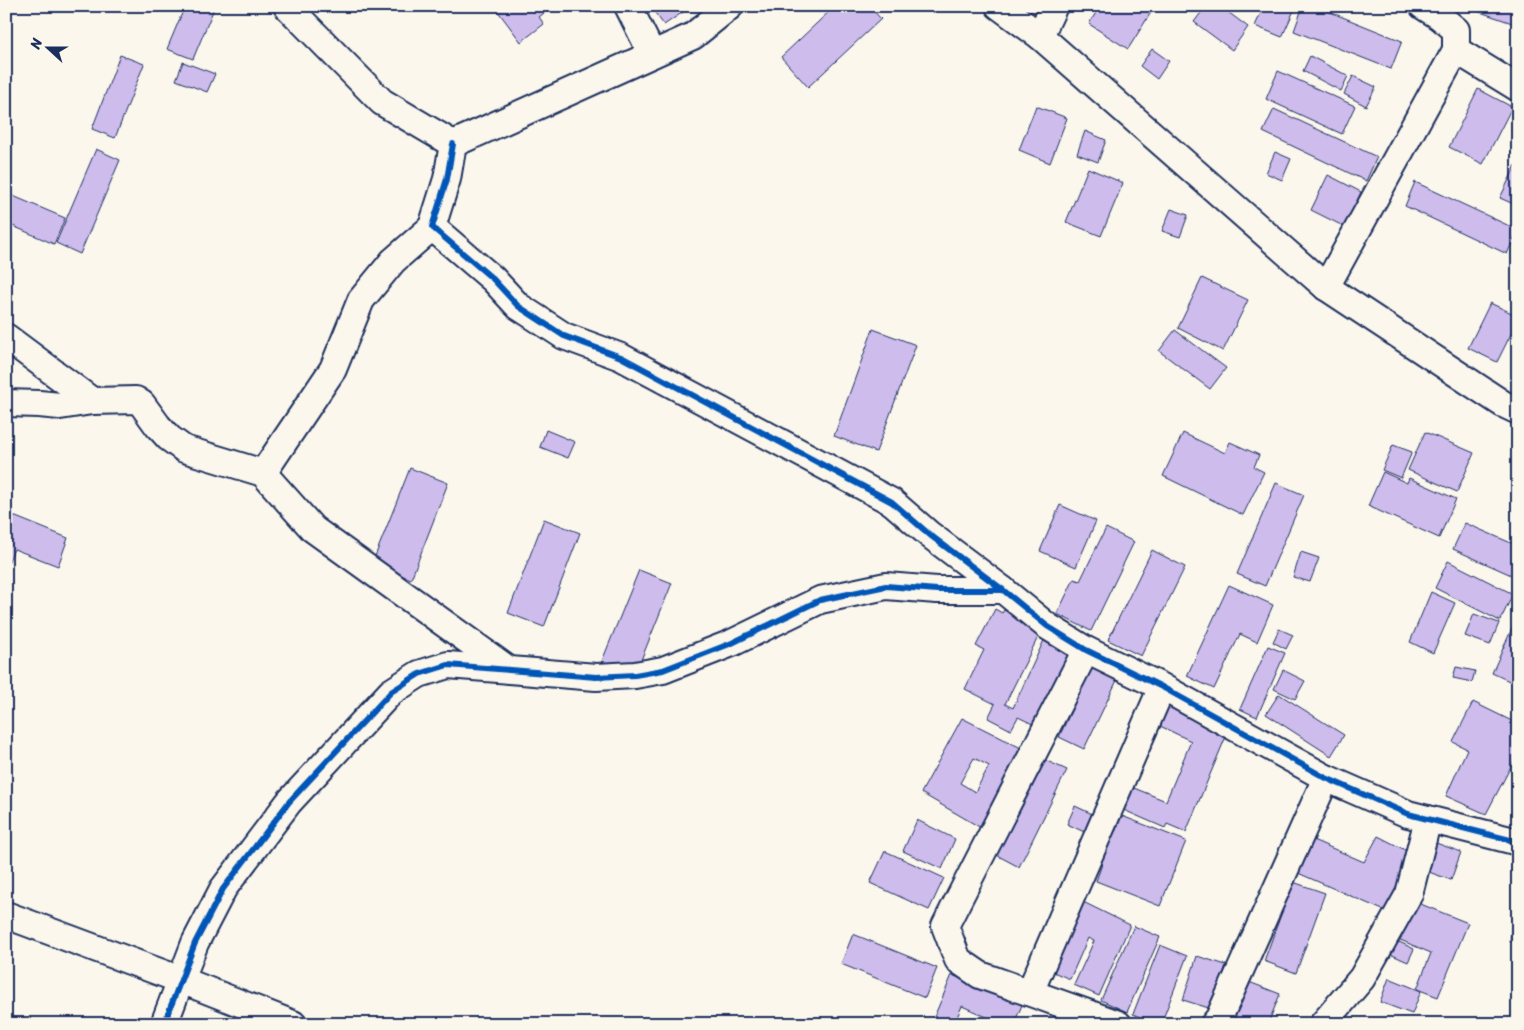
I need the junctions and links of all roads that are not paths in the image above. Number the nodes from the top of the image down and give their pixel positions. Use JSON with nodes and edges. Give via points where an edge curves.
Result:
{"nodes":[{"id":1,"x":287,"y":6,"type":"edge"},
{"id":2,"x":628,"y":6,"type":"edge"},
{"id":3,"x":730,"y":6,"type":"edge"},
{"id":4,"x":999,"y":6,"type":"edge"},
{"id":5,"x":1054,"y":6,"type":"edge"},
{"id":6,"x":1423,"y":6,"type":"edge"},
{"id":7,"x":1040,"y":36,"type":"junction"},
{"id":8,"x":1456,"y":50,"type":"junction"},
{"id":9,"x":652,"y":54,"type":"junction"},
{"id":10,"x":1518,"y":88,"type":"edge"},
{"id":11,"x":453,"y":144,"type":"junction"},
{"id":12,"x":432,"y":227,"type":"junction"},
{"id":13,"x":1326,"y":287,"type":"junction"},
{"id":14,"x":6,"y":337,"type":"edge"},
{"id":15,"x":92,"y":400,"type":"junction"},
{"id":16,"x":6,"y":403,"type":"edge"},
{"id":17,"x":1518,"y":411,"type":"edge"},
{"id":18,"x":263,"y":473,"type":"junction"},
{"id":19,"x":1003,"y":590,"type":"junction"},
{"id":20,"x":1086,"y":650,"type":"junction"},
{"id":21,"x":509,"y":670,"type":"junction"},
{"id":22,"x":1162,"y":687,"type":"junction"},
{"id":23,"x":1326,"y":778,"type":"junction"},
{"id":24,"x":1428,"y":819,"type":"junction"},
{"id":25,"x":1518,"y":842,"type":"edge"},
{"id":26,"x":6,"y":915,"type":"edge"},
{"id":27,"x":181,"y":980,"type":"junction"},
{"id":28,"x":1030,"y":992,"type":"junction"},
{"id":29,"x":164,"y":1024,"type":"edge"},
{"id":30,"x":293,"y":1024,"type":"edge"},
{"id":31,"x":1118,"y":1024,"type":"edge"},
{"id":32,"x":1214,"y":1024,"type":"edge"},
{"id":33,"x":1324,"y":1024,"type":"edge"}],
"edges":[{"from":1,"to":11,"type":"street","via":[[382,102]]},
{"from":2,"to":9,"type":"street"},
{"from":3,"to":9,"type":"street","via":[[694,36]]},
{"from":4,"to":7,"type":"street"},
{"from":5,"to":7,"type":"street"},
{"from":6,"to":8,"type":"street","via":[[1456,30]]},
{"from":7,"to":13,"type":"street"},
{"from":8,"to":10,"type":"street"},
{"from":8,"to":13,"type":"street"},
{"from":9,"to":11,"type":"street"},
{"from":11,"to":12,"type":"street","via":[[447,179]]},
{"from":12,"to":18,"type":"street","via":[[393,261],[361,300],[333,369]]},
{"from":12,"to":19,"type":"street","via":[[494,279],[518,306],[564,336],[621,357],[892,502]]},
{"from":13,"to":17,"type":"street"},
{"from":14,"to":15,"type":"street"},
{"from":15,"to":16,"type":"street","via":[[60,406]]},
{"from":15,"to":18,"type":"street","via":[[136,400],[163,432],[184,450]]},
{"from":18,"to":21,"type":"street","via":[[313,529]]},
{"from":19,"to":20,"type":"street","via":[[1047,626]]},
{"from":19,"to":21,"type":"street","via":[[886,586],[820,600],[732,643],[663,670],[635,676],[596,677]]},
{"from":20,"to":22,"type":"street"},
{"from":20,"to":28,"type":"street","via":[[944,926],[958,960],[980,975]]},
{"from":21,"to":27,"type":"street","via":[[448,665],[419,674],[390,692],[290,802],[223,889],[195,943]]},
{"from":22,"to":23,"type":"street"},
{"from":22,"to":28,"type":"street"},
{"from":23,"to":24,"type":"street","via":[[1408,814]]},
{"from":23,"to":32,"type":"street"},
{"from":24,"to":25,"type":"street"},
{"from":24,"to":33,"type":"street","via":[[1409,894],[1362,978]]},
{"from":26,"to":27,"type":"street"},
{"from":27,"to":29,"type":"street"},
{"from":27,"to":30,"type":"street"},
{"from":28,"to":31,"type":"street"}]}
